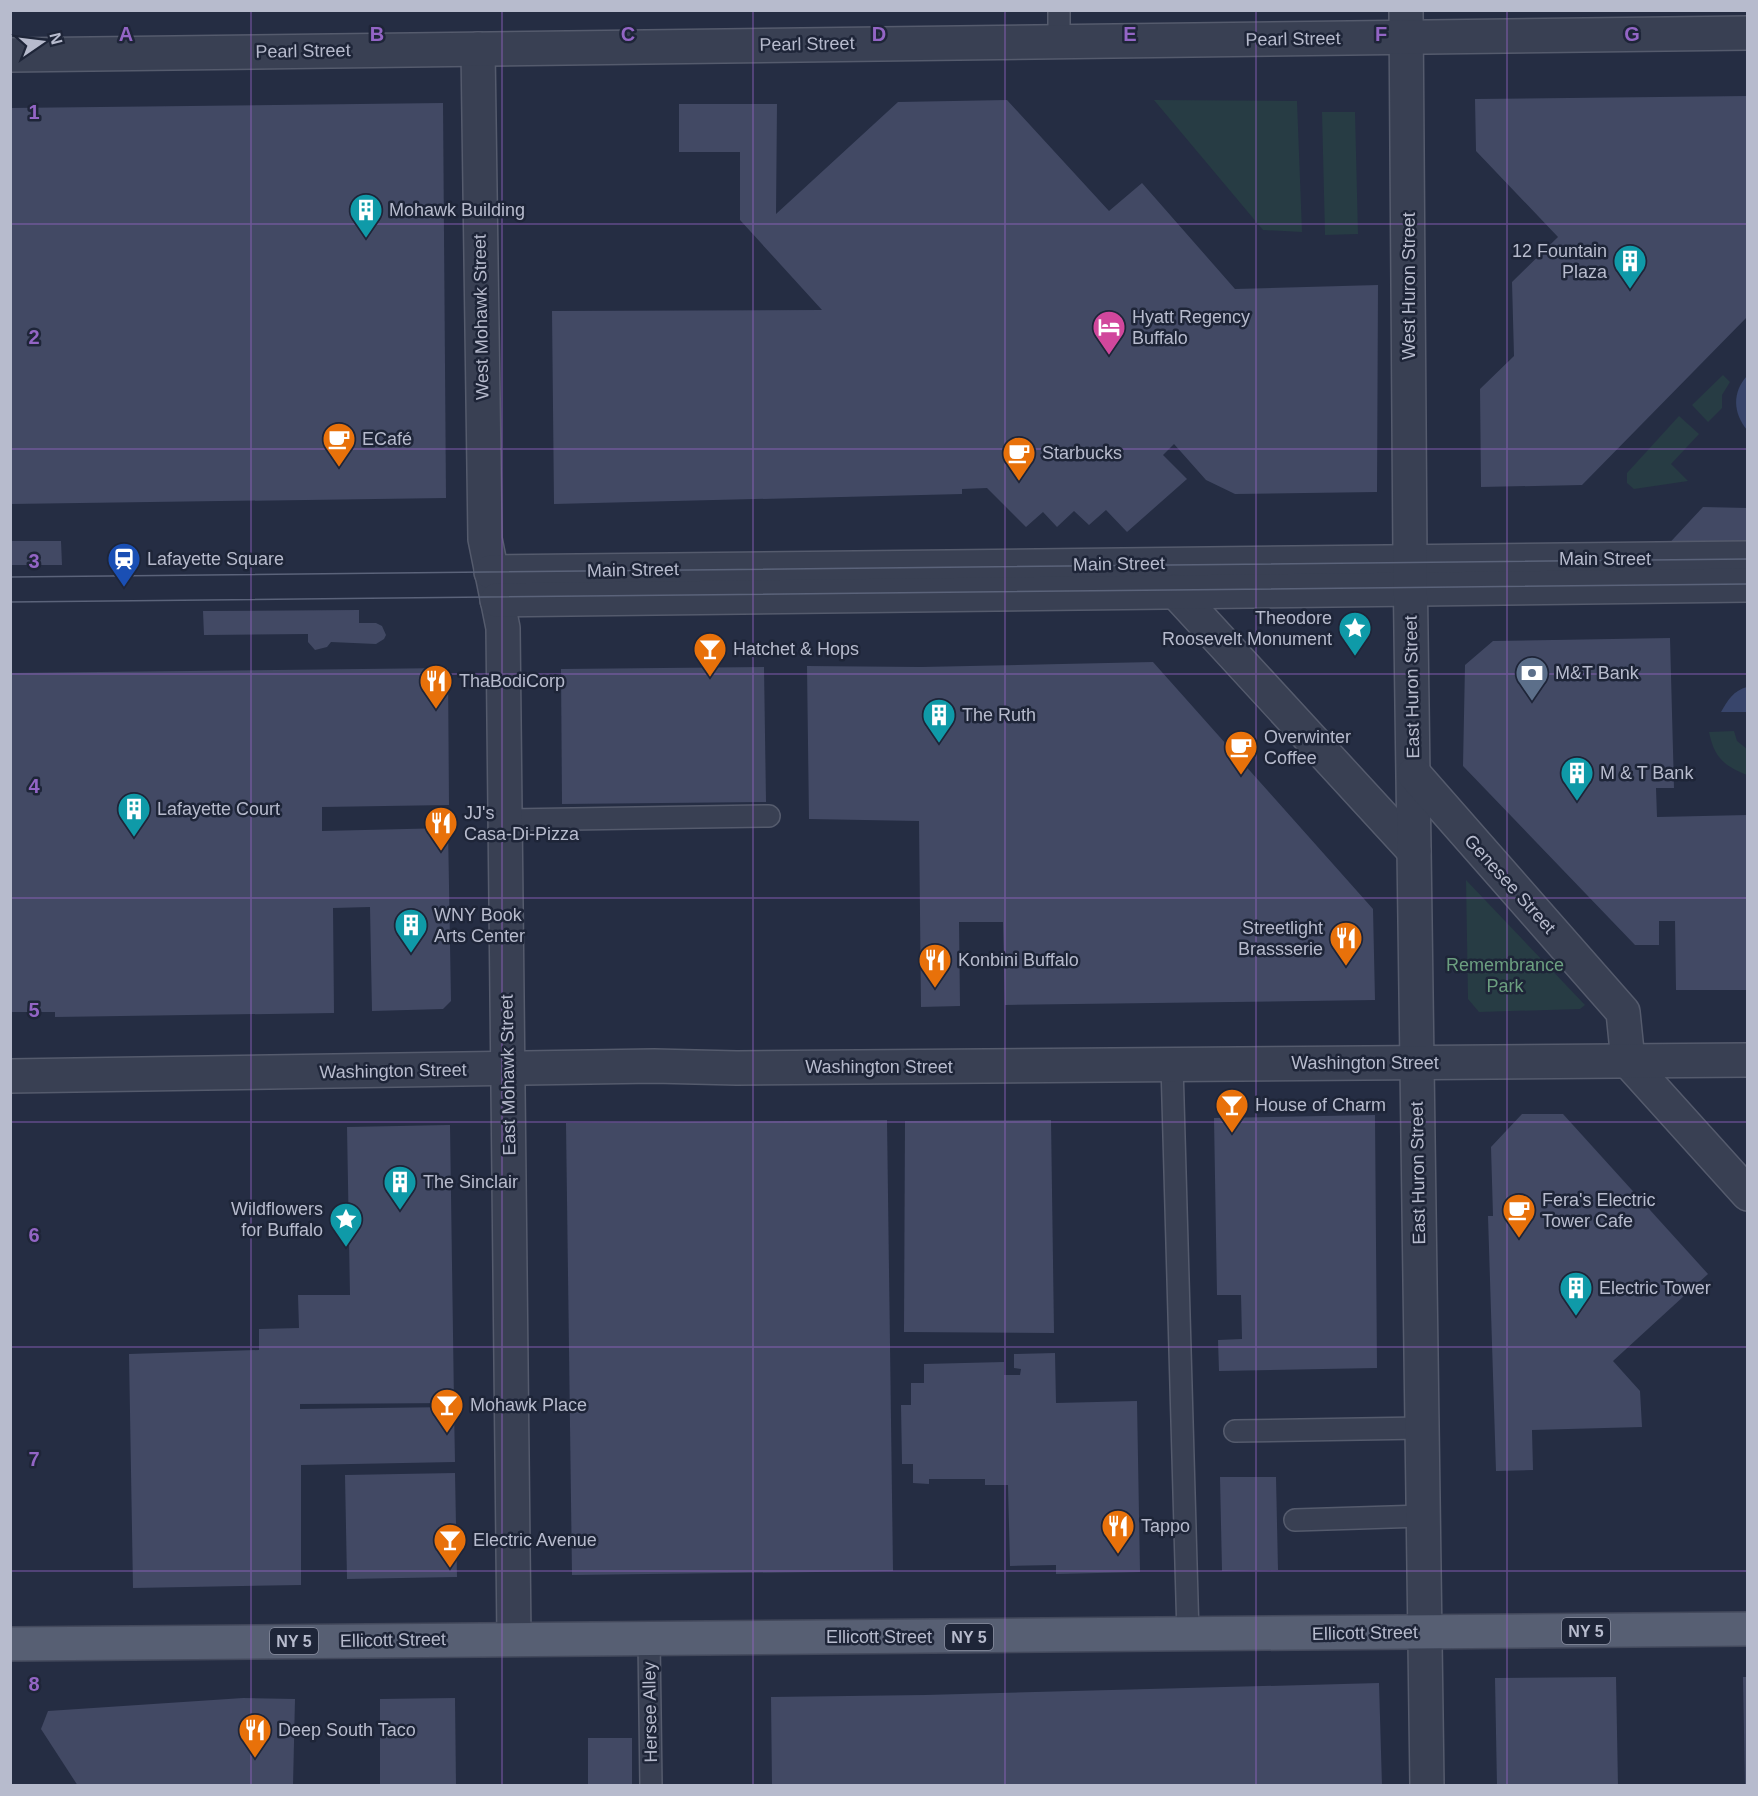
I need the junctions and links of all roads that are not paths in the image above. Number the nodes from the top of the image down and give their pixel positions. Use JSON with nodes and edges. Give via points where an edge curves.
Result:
{"nodes":[{"id":1,"x":1407,"y":24,"type":"edge"},
{"id":2,"x":1059,"y":26,"type":"edge"},
{"id":3,"x":1748,"y":33,"type":"edge"},
{"id":4,"x":478,"y":49,"type":"junction"},
{"id":5,"x":10,"y":55,"type":"edge"},
{"id":6,"x":1748,"y":558,"type":"edge"},
{"id":7,"x":1411,"y":570,"type":"junction"},
{"id":8,"x":1748,"y":585,"type":"edge"},
{"id":9,"x":494,"y":586,"type":"junction"},
{"id":10,"x":1175,"y":591,"type":"junction"},
{"id":11,"x":1414,"y":774,"type":"junction"},
{"id":12,"x":769,"y":816,"type":"dead end"},
{"id":13,"x":505,"y":820,"type":"junction"},
{"id":14,"x":1414,"y":851,"type":"junction"},
{"id":15,"x":1748,"y":1060,"type":"edge"},
{"id":16,"x":1628,"y":1061,"type":"junction"},
{"id":17,"x":1417,"y":1063,"type":"junction"},
{"id":18,"x":1172,"y":1065,"type":"junction"},
{"id":19,"x":508,"y":1069,"type":"junction"},
{"id":20,"x":10,"y":1076,"type":"edge"},
{"id":21,"x":1748,"y":1194,"type":"edge"},
{"id":22,"x":1422,"y":1428,"type":"junction"},
{"id":23,"x":1235,"y":1431,"type":"dead end"},
{"id":24,"x":1423,"y":1516,"type":"junction"},
{"id":25,"x":1295,"y":1520,"type":"dead end"},
{"id":26,"x":1748,"y":1629,"type":"edge"},
{"id":27,"x":1425,"y":1632,"type":"junction"},
{"id":28,"x":1188,"y":1635,"type":"junction"},
{"id":29,"x":514,"y":1639,"type":"junction"},
{"id":30,"x":649,"y":1639,"type":"junction"},
{"id":31,"x":10,"y":1644,"type":"edge"},
{"id":32,"x":651,"y":1785,"type":"edge"},
{"id":33,"x":1427,"y":1785,"type":"edge"}],
"edges":[{"from":1,"to":2,"type":"street","name":"Pearl Street","via":[[1134,42]]},
{"from":1,"to":3,"type":"street","name":"Pearl Street"},
{"from":1,"to":7,"type":"street","name":"West Huron Street"},
{"from":2,"to":4,"type":"street","name":"Pearl Street"},
{"from":4,"to":5,"type":"street","name":"Pearl Street"},
{"from":4,"to":9,"type":"street","name":"West Mohawk Street","via":[[484,539]]},
{"from":6,"to":7,"type":"street","name":"Main Street"},
{"from":7,"to":8,"type":"street","name":"Main Street"},
{"from":7,"to":9,"type":"street","name":"Main Street"},
{"from":7,"to":10,"type":"street","name":"Main Street"},
{"from":7,"to":11,"type":"street","name":"East Huron Street"},
{"from":9,"to":10,"type":"street","name":"Main Street"},
{"from":9,"to":13,"type":"street","name":"East Mohawk Street","via":[[503,628]]},
{"from":10,"to":14,"type":"street"},
{"from":11,"to":14,"type":"street","name":"East Huron Street"},
{"from":11,"to":16,"type":"street","name":"Genesee Street","via":[[1623,1012]]},
{"from":12,"to":13,"type":"lane"},
{"from":13,"to":19,"type":"street","name":"East Mohawk Street"},
{"from":14,"to":17,"type":"street","name":"East Huron Street"},
{"from":15,"to":16,"type":"street","name":"Washington Street"},
{"from":16,"to":17,"type":"street","name":"Washington Street"},
{"from":16,"to":21,"type":"street"},
{"from":17,"to":18,"type":"street","name":"Washington Street"},
{"from":17,"to":22,"type":"street","name":"East Huron Street"},
{"from":18,"to":19,"type":"street","name":"Washington Street"},
{"from":18,"to":28,"type":"lane"},
{"from":19,"to":20,"type":"street","name":"Washington Street"},
{"from":19,"to":29,"type":"street","name":"East Mohawk Street"},
{"from":22,"to":23,"type":"lane"},
{"from":22,"to":24,"type":"street","name":"East Huron Street"},
{"from":24,"to":25,"type":"lane"},
{"from":24,"to":27,"type":"street","name":"East Huron Street"},
{"from":26,"to":27,"type":"main road","name":"Ellicott Street","number":"NY 5"},
{"from":27,"to":28,"type":"main road","name":"Ellicott Street","number":"NY 5"},
{"from":27,"to":33,"type":"street","name":"East Huron Street"},
{"from":28,"to":30,"type":"main road","name":"Ellicott Street","number":"NY 5"},
{"from":29,"to":30,"type":"main road","name":"Ellicott Street","number":"NY 5"},
{"from":29,"to":31,"type":"main road","name":"Ellicott Street","number":"NY 5"},
{"from":30,"to":32,"type":"lane","name":"Hersee Alley"}]}
